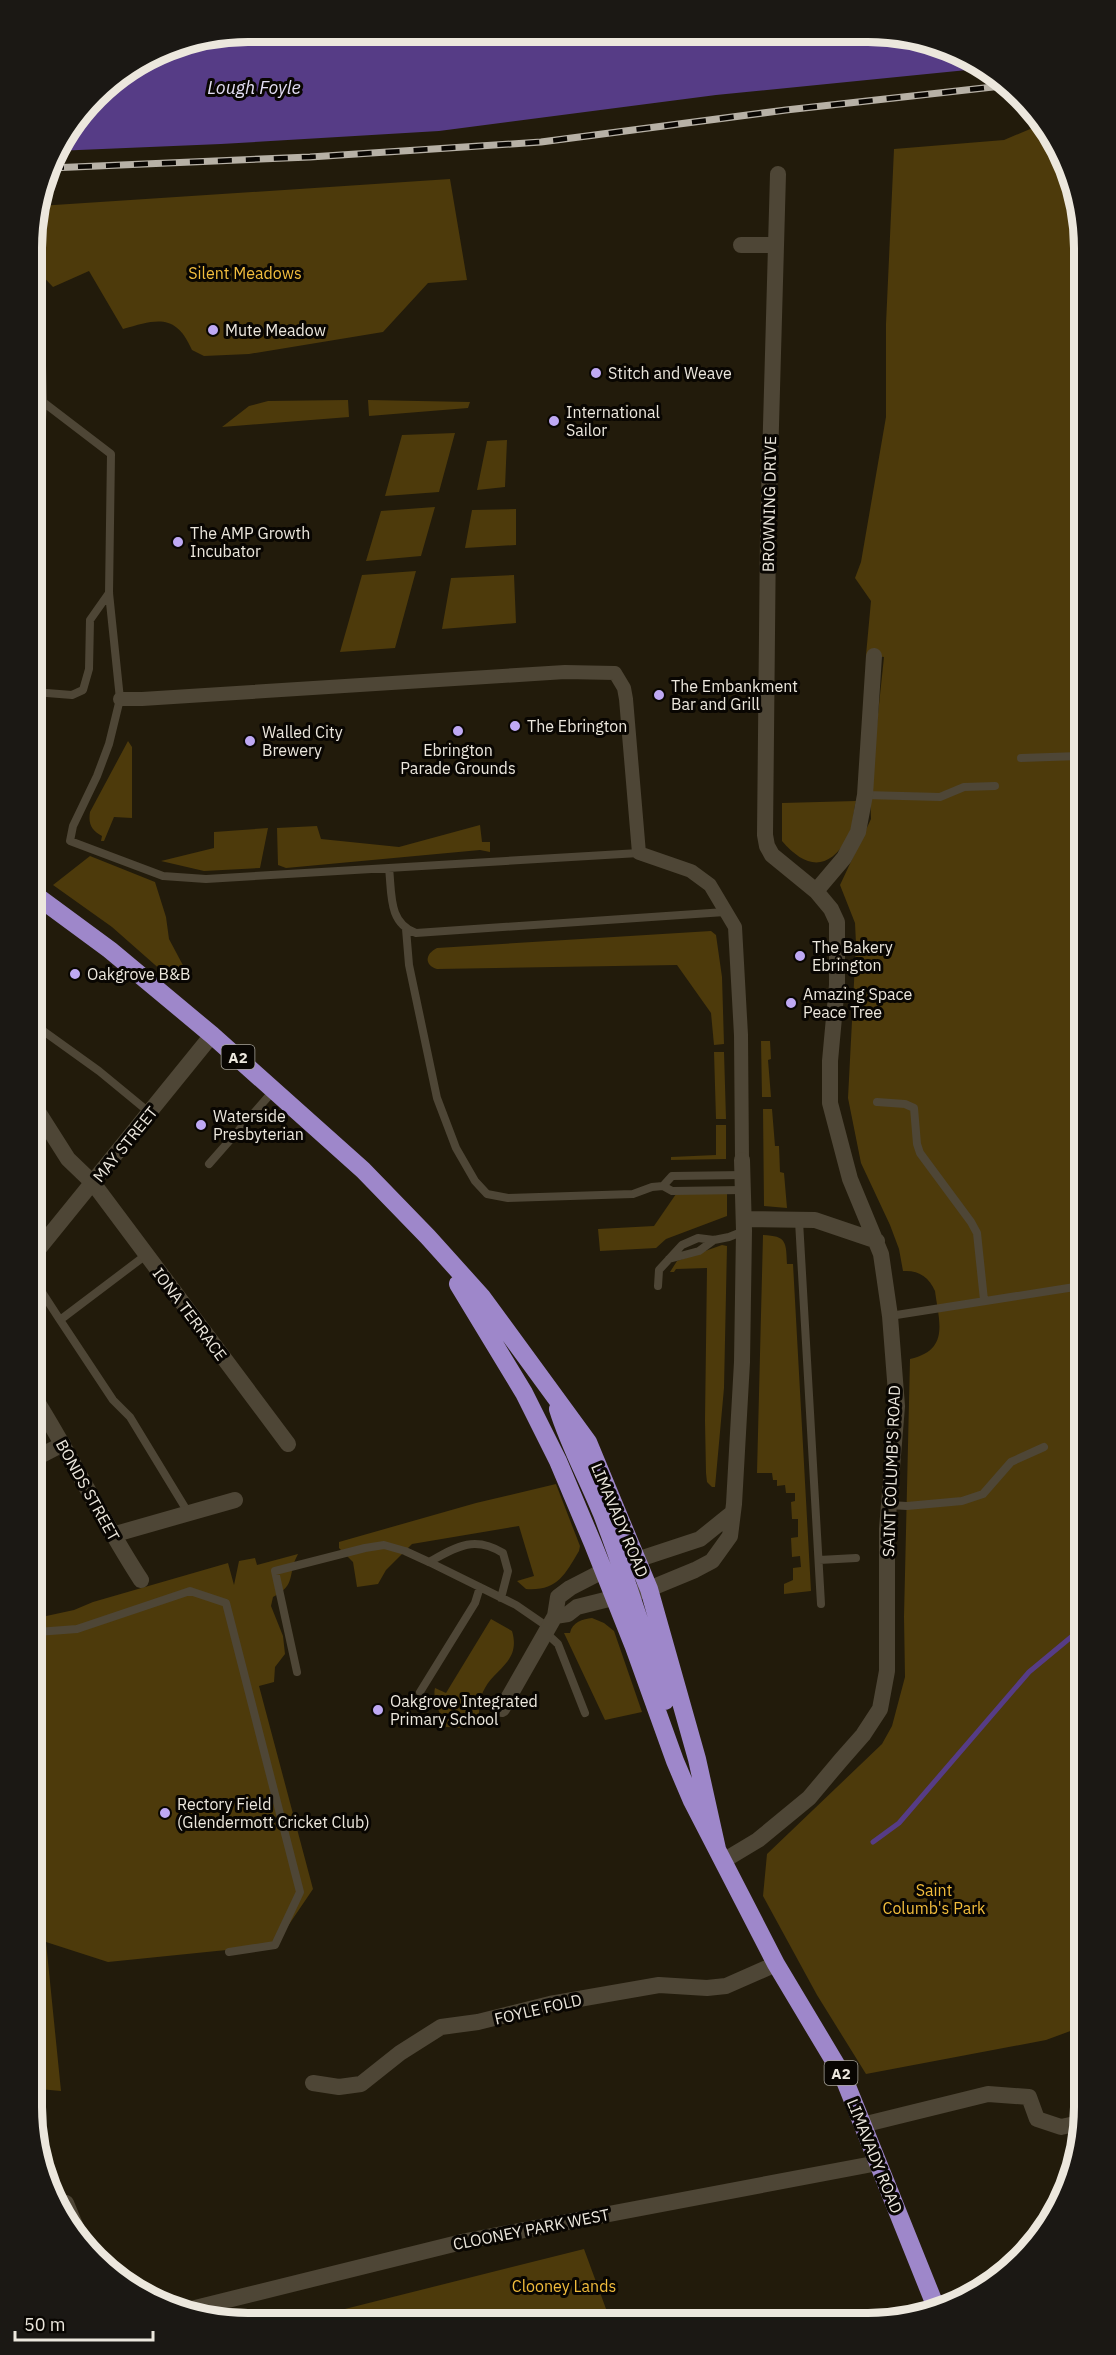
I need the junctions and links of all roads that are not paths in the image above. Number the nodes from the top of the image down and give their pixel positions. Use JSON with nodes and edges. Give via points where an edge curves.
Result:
{"nodes":[{"id":1,"x":778,"y":174,"type":"dead end"},
{"id":2,"x":741,"y":245,"type":"dead end"},
{"id":3,"x":776,"y":245,"type":"junction"},
{"id":4,"x":42,"y":364,"type":"edge"},
{"id":5,"x":43,"y":402,"type":"junction"},
{"id":6,"x":42,"y":420,"type":"edge"},
{"id":7,"x":109,"y":593,"type":"junction"},
{"id":8,"x":874,"y":656,"type":"dead end"},
{"id":9,"x":42,"y":693,"type":"edge"},
{"id":10,"x":120,"y":699,"type":"junction"},
{"id":11,"x":1074,"y":756,"type":"edge"},
{"id":12,"x":1022,"y":758,"type":"dead end"},
{"id":13,"x":995,"y":786,"type":"dead end"},
{"id":14,"x":865,"y":795,"type":"junction"},
{"id":15,"x":765,"y":835,"type":"joint"},
{"id":16,"x":639,"y":853,"type":"junction"},
{"id":17,"x":389,"y":868,"type":"junction"},
{"id":18,"x":816,"y":891,"type":"junction"},
{"id":19,"x":42,"y":900,"type":"edge"},
{"id":20,"x":725,"y":912,"type":"junction"},
{"id":21,"x":406,"y":929,"type":"junction"},
{"id":22,"x":42,"y":1030,"type":"edge"},
{"id":23,"x":212,"y":1035,"type":"junction"},
{"id":24,"x":274,"y":1089,"type":"junction"},
{"id":25,"x":877,"y":1102,"type":"dead end"},
{"id":26,"x":150,"y":1113,"type":"junction"},
{"id":27,"x":42,"y":1131,"type":"edge"},
{"id":28,"x":209,"y":1164,"type":"dead end"},
{"id":29,"x":743,"y":1175,"type":"junction"},
{"id":30,"x":93,"y":1183,"type":"junction"},
{"id":31,"x":663,"y":1186,"type":"junction"},
{"id":32,"x":799,"y":1221,"type":"junction"},
{"id":33,"x":744,"y":1225,"type":"junction"},
{"id":34,"x":428,"y":1237,"type":"junction"},
{"id":35,"x":877,"y":1241,"type":"junction"},
{"id":36,"x":42,"y":1245,"type":"edge"},
{"id":37,"x":146,"y":1255,"type":"junction"},
{"id":38,"x":658,"y":1286,"type":"dead end"},
{"id":39,"x":1074,"y":1287,"type":"edge"},
{"id":40,"x":42,"y":1292,"type":"edge"},
{"id":41,"x":984,"y":1300,"type":"junction"},
{"id":42,"x":890,"y":1316,"type":"junction"},
{"id":43,"x":60,"y":1320,"type":"junction"},
{"id":44,"x":42,"y":1410,"type":"edge"},
{"id":45,"x":63,"y":1444,"type":"junction"},
{"id":46,"x":288,"y":1444,"type":"dead end"},
{"id":47,"x":1044,"y":1447,"type":"dead end"},
{"id":48,"x":42,"y":1455,"type":"edge"},
{"id":49,"x":236,"y":1500,"type":"dead end"},
{"id":50,"x":889,"y":1505,"type":"junction"},
{"id":51,"x":189,"y":1514,"type":"junction"},
{"id":52,"x":732,"y":1514,"type":"junction"},
{"id":53,"x":112,"y":1535,"type":"junction"},
{"id":54,"x":855,"y":1558,"type":"dead end"},
{"id":55,"x":819,"y":1560,"type":"junction"},
{"id":56,"x":429,"y":1562,"type":"junction"},
{"id":57,"x":630,"y":1562,"type":"junction"},
{"id":58,"x":603,"y":1571,"type":"junction"},
{"id":59,"x":141,"y":1580,"type":"dead end"},
{"id":60,"x":480,"y":1587,"type":"junction"},
{"id":61,"x":640,"y":1591,"type":"junction"},
{"id":62,"x":501,"y":1598,"type":"junction"},
{"id":63,"x":614,"y":1599,"type":"junction"},
{"id":64,"x":821,"y":1604,"type":"dead end"},
{"id":65,"x":550,"y":1625,"type":"junction"},
{"id":66,"x":42,"y":1632,"type":"edge"},
{"id":67,"x":297,"y":1672,"type":"dead end"},
{"id":68,"x":420,"y":1692,"type":"dead end"},
{"id":69,"x":502,"y":1709,"type":"dead end"},
{"id":70,"x":585,"y":1713,"type":"dead end"},
{"id":71,"x":675,"y":1761,"type":"junction"},
{"id":72,"x":720,"y":1855,"type":"junction"},
{"id":73,"x":229,"y":1952,"type":"dead end"},
{"id":74,"x":776,"y":1964,"type":"junction"},
{"id":75,"x":313,"y":2083,"type":"dead end"},
{"id":76,"x":1073,"y":2124,"type":"edge"},
{"id":77,"x":862,"y":2125,"type":"junction"},
{"id":78,"x":878,"y":2163,"type":"junction"},
{"id":79,"x":934,"y":2302,"type":"edge"},
{"id":80,"x":199,"y":2307,"type":"edge"}],
"edges":[{"from":1,"to":3,"type":"street","name":"BROWNING DRIVE"},
{"from":2,"to":3,"type":"street"},
{"from":3,"to":15,"type":"street","name":"BROWNING DRIVE"},
{"from":4,"to":5,"type":"lane"},
{"from":5,"to":6,"type":"lane"},
{"from":5,"to":7,"type":"lane","via":[[111,453]]},
{"from":7,"to":9,"type":"lane","via":[[90,620],[89,669],[83,690],[72,694]]},
{"from":7,"to":10,"type":"lane"},
{"from":8,"to":14,"type":"street"},
{"from":10,"to":16,"type":"street","via":[[565,672],[615,673],[626,699]]},
{"from":10,"to":17,"type":"lane","via":[[109,744],[73,826],[70,842],[163,876],[206,879]]},
{"from":11,"to":12,"type":"lane"},
{"from":13,"to":14,"type":"lane","via":[[964,787],[940,797]]},
{"from":14,"to":18,"type":"street","via":[[858,832],[844,858]]},
{"from":15,"to":18,"type":"street","name":"SAINT COLUMB'S ROAD","via":[[772,855]]},
{"from":16,"to":17,"type":"lane"},
{"from":16,"to":20,"type":"street","via":[[691,871],[710,885]]},
{"from":17,"to":21,"type":"lane","via":[[393,907],[398,922]]},
{"from":18,"to":35,"type":"street","name":"SAINT COLUMB'S ROAD","via":[[837,922],[830,1103],[850,1179]]},
{"from":19,"to":23,"type":"highway","name":"LIMAVADY ROAD","number":"A2","via":[[110,950]]},
{"from":20,"to":21,"type":"lane","via":[[416,933]]},
{"from":20,"to":29,"type":"street","via":[[735,927],[740,982]]},
{"from":21,"to":31,"type":"lane","via":[[409,965],[436,1098],[456,1148],[487,1194],[508,1198],[633,1194]]},
{"from":22,"to":26,"type":"lane"},
{"from":23,"to":24,"type":"highway","name":"LIMAVADY ROAD","number":"A2"},
{"from":23,"to":26,"type":"street","name":"MAY STREET"},
{"from":24,"to":28,"type":"lane"},
{"from":24,"to":34,"type":"highway","name":"LIMAVADY ROAD","number":"A2","via":[[363,1170]]},
{"from":25,"to":41,"type":"lane","via":[[914,1108],[920,1153],[977,1233]]},
{"from":26,"to":30,"type":"street","name":"MAY STREET"},
{"from":27,"to":30,"type":"street","name":"IONA TERRACE"},
{"from":29,"to":31,"type":"lane","via":[[672,1191]]},
{"from":29,"to":31,"type":"lane","via":[[672,1176]]},
{"from":29,"to":33,"type":"street"},
{"from":30,"to":36,"type":"street","name":"MAY STREET"},
{"from":30,"to":37,"type":"street","name":"IONA TERRACE"},
{"from":32,"to":33,"type":"street"},
{"from":32,"to":35,"type":"street","via":[[815,1220]]},
{"from":32,"to":55,"type":"lane"},
{"from":33,"to":38,"type":"lane","via":[[699,1251],[669,1259],[659,1270]]},
{"from":33,"to":52,"type":"street","via":[[742,1362]]},
{"from":34,"to":57,"type":"highway","name":"LIMAVADY ROAD","number":"A2","via":[[482,1297],[588,1442]]},
{"from":34,"to":58,"type":"highway","name":"LIMAVADY ROAD","number":"A2","via":[[524,1393],[558,1461]]},
{"from":35,"to":42,"type":"street","name":"SAINT COLUMB'S ROAD"},
{"from":37,"to":43,"type":"lane"},
{"from":37,"to":46,"type":"street","name":"IONA TERRACE"},
{"from":39,"to":41,"type":"lane"},
{"from":40,"to":43,"type":"lane"},
{"from":41,"to":42,"type":"lane"},
{"from":42,"to":50,"type":"street","name":"SAINT COLUMB'S ROAD","via":[[897,1406]]},
{"from":43,"to":51,"type":"lane","via":[[113,1400],[130,1417]]},
{"from":44,"to":45,"type":"street","name":"BONDS STREET"},
{"from":45,"to":48,"type":"street"},
{"from":45,"to":53,"type":"street","name":"BONDS STREET"},
{"from":47,"to":50,"type":"lane","via":[[1011,1462],[983,1494],[962,1501]]},
{"from":49,"to":51,"type":"street"},
{"from":50,"to":72,"type":"street","name":"SAINT COLUMB'S ROAD","via":[[887,1671],[879,1709],[863,1735],[809,1798],[758,1840]]},
{"from":51,"to":53,"type":"street"},
{"from":52,"to":57,"type":"street","via":[[700,1539]]},
{"from":52,"to":61,"type":"street","via":[[730,1536],[712,1561]]},
{"from":53,"to":59,"type":"street","name":"BONDS STREET"},
{"from":54,"to":55,"type":"lane"},
{"from":55,"to":64,"type":"lane"},
{"from":56,"to":60,"type":"lane"},
{"from":56,"to":62,"type":"lane","via":[[458,1546],[489,1544],[503,1552],[508,1570]]},
{"from":56,"to":67,"type":"lane","via":[[384,1545],[275,1571]]},
{"from":57,"to":58,"type":"street"},
{"from":57,"to":61,"type":"highway","name":"LIMAVADY ROAD","number":"A2"},
{"from":58,"to":63,"type":"highway","name":"LIMAVADY ROAD","number":"A2"},
{"from":58,"to":65,"type":"street","via":[[558,1597]]},
{"from":60,"to":62,"type":"lane"},
{"from":60,"to":68,"type":"lane","via":[[475,1603]]},
{"from":61,"to":63,"type":"street"},
{"from":61,"to":71,"type":"highway","via":[[671,1720]]},
{"from":61,"to":72,"type":"highway","name":"LIMAVADY ROAD","number":"A2","via":[[697,1759]]},
{"from":62,"to":65,"type":"lane"},
{"from":63,"to":65,"type":"street","via":[[577,1607]]},
{"from":63,"to":71,"type":"highway","name":"LIMAVADY ROAD","number":"A2"},
{"from":65,"to":69,"type":"street"},
{"from":65,"to":70,"type":"lane"},
{"from":66,"to":73,"type":"lane","via":[[77,1629],[190,1591],[226,1603],[300,1892],[275,1945]]},
{"from":71,"to":72,"type":"highway","name":"LIMAVADY ROAD","number":"A2"},
{"from":72,"to":74,"type":"highway","name":"LIMAVADY ROAD","number":"A2"},
{"from":74,"to":75,"type":"street","name":"FOYLE FOLD","via":[[726,1986],[659,1985],[441,2027],[399,2053],[361,2084],[339,2087]]},
{"from":74,"to":77,"type":"highway","name":"LIMAVADY ROAD","number":"A2","via":[[843,2076]]},
{"from":76,"to":77,"type":"street","via":[[1061,2127],[1037,2119],[1029,2097],[988,2094]]},
{"from":77,"to":78,"type":"highway","name":"LIMAVADY ROAD","number":"A2"},
{"from":78,"to":79,"type":"highway","name":"LIMAVADY ROAD","number":"A2"},
{"from":78,"to":80,"type":"street","name":"CLOONEY PARK WEST","via":[[466,2241]]}]}
